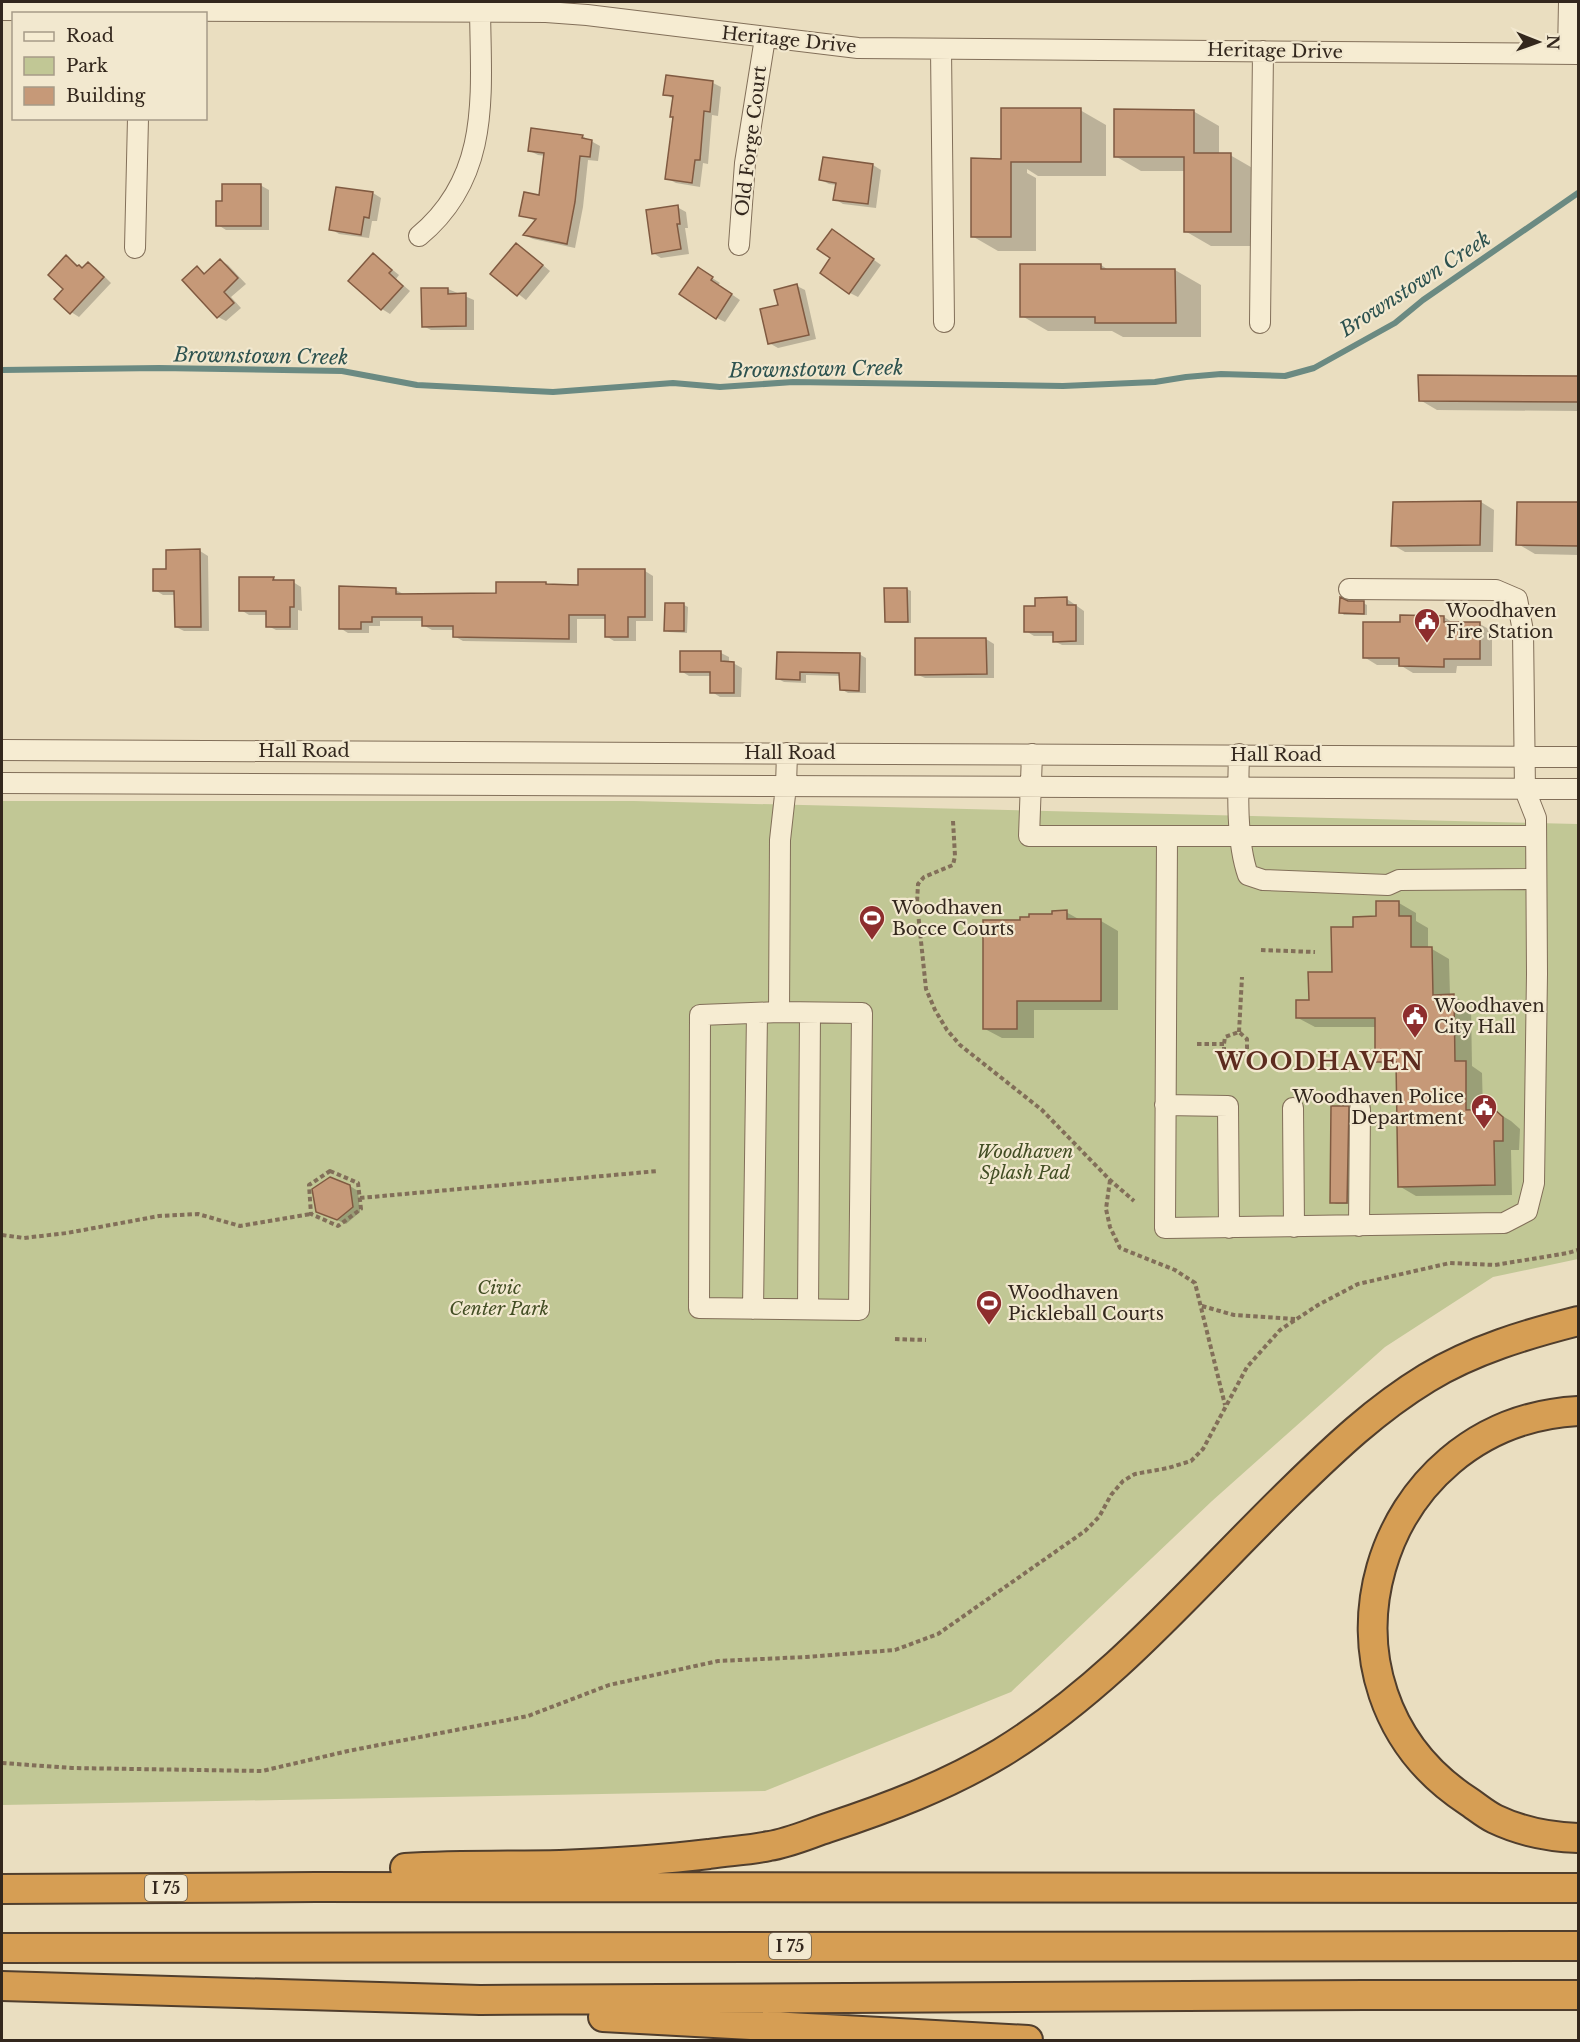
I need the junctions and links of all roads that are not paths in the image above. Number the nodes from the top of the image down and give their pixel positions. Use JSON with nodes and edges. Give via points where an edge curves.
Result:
{"nodes":[{"id":1,"x":480,"y":7,"type":"edge"},
{"id":2,"x":2,"y":10,"type":"edge"},
{"id":3,"x":140,"y":12,"type":"edge"},
{"id":4,"x":1572,"y":14,"type":"edge"},
{"id":5,"x":765,"y":38,"type":"junction"},
{"id":6,"x":941,"y":49,"type":"junction"},
{"id":7,"x":1263,"y":51,"type":"junction"},
{"id":8,"x":1573,"y":54,"type":"edge"},
{"id":9,"x":138,"y":120,"type":"edge"},
{"id":10,"x":419,"y":236,"type":"dead end"},
{"id":11,"x":738,"y":245,"type":"dead end"},
{"id":12,"x":135,"y":248,"type":"dead end"},
{"id":13,"x":944,"y":322,"type":"dead end"},
{"id":14,"x":1260,"y":322,"type":"dead end"},
{"id":15,"x":1349,"y":589,"type":"dead end"},
{"id":16,"x":2,"y":750,"type":"edge"},
{"id":17,"x":380,"y":751,"type":"junction"},
{"id":18,"x":787,"y":753,"type":"junction"},
{"id":19,"x":1032,"y":754,"type":"junction"},
{"id":20,"x":1239,"y":754,"type":"junction"},
{"id":21,"x":1524,"y":757,"type":"junction"},
{"id":22,"x":1578,"y":757,"type":"edge"},
{"id":23,"x":2,"y":783,"type":"edge"},
{"id":24,"x":380,"y":784,"type":"junction"},
{"id":25,"x":786,"y":786,"type":"junction"},
{"id":26,"x":1031,"y":787,"type":"junction"},
{"id":27,"x":1238,"y":788,"type":"junction"},
{"id":28,"x":1578,"y":789,"type":"edge"},
{"id":29,"x":1525,"y":790,"type":"junction"},
{"id":30,"x":1167,"y":836,"type":"junction"},
{"id":31,"x":1241,"y":836,"type":"junction"},
{"id":32,"x":1536,"y":836,"type":"junction"},
{"id":33,"x":1536,"y":879,"type":"junction"},
{"id":34,"x":779,"y":1012,"type":"junction"},
{"id":35,"x":810,"y":1012,"type":"junction"},
{"id":36,"x":757,"y":1013,"type":"junction"},
{"id":37,"x":1166,"y":1105,"type":"junction"},
{"id":38,"x":1293,"y":1108,"type":"dead end"},
{"id":39,"x":1360,"y":1109,"type":"dead end"},
{"id":40,"x":1359,"y":1226,"type":"junction"},
{"id":41,"x":1294,"y":1227,"type":"junction"},
{"id":42,"x":1229,"y":1228,"type":"junction"},
{"id":43,"x":753,"y":1308,"type":"junction"},
{"id":44,"x":808,"y":1309,"type":"junction"},
{"id":45,"x":1578,"y":1321,"type":"edge"},
{"id":46,"x":1578,"y":1412,"type":"edge"},
{"id":47,"x":1578,"y":1839,"type":"edge"},
{"id":48,"x":331,"y":1887,"type":"junction"},
{"id":49,"x":1578,"y":1888,"type":"edge"},
{"id":50,"x":2,"y":1889,"type":"edge"},
{"id":51,"x":1578,"y":1946,"type":"edge"},
{"id":52,"x":2,"y":1948,"type":"edge"},
{"id":53,"x":2,"y":1986,"type":"edge"},
{"id":54,"x":1578,"y":1995,"type":"edge"},
{"id":55,"x":480,"y":2000,"type":"junction"},
{"id":56,"x":1028,"y":2040,"type":"edge"}],
"edges":[{"from":1,"to":3,"type":"street","name":"Heritage Drive"},
{"from":1,"to":5,"type":"street","name":"Heritage Drive","via":[[587,15]]},
{"from":1,"to":10,"type":"street","via":[[481,82],[476,147],[461,187],[436,221]]},
{"from":2,"to":3,"type":"street","name":"Heritage Drive"},
{"from":4,"to":8,"type":"street"},
{"from":5,"to":6,"type":"street","name":"Heritage Drive","via":[[858,48]]},
{"from":5,"to":11,"type":"street","name":"Old Forge Court","via":[[745,163]]},
{"from":6,"to":7,"type":"street","name":"Heritage Drive"},
{"from":6,"to":13,"type":"street"},
{"from":7,"to":8,"type":"street","name":"Heritage Drive"},
{"from":7,"to":14,"type":"street"},
{"from":9,"to":12,"type":"street"},
{"from":15,"to":21,"type":"street","via":[[1496,590],[1516,598],[1523,631]]},
{"from":16,"to":17,"type":"street","name":"Hall Road"},
{"from":17,"to":18,"type":"street","name":"Hall Road"},
{"from":17,"to":24,"type":"street"},
{"from":18,"to":19,"type":"street","name":"Hall Road"},
{"from":18,"to":25,"type":"street"},
{"from":19,"to":20,"type":"street","name":"Hall Road"},
{"from":19,"to":26,"type":"street"},
{"from":20,"to":21,"type":"street","name":"Hall Road"},
{"from":20,"to":27,"type":"street"},
{"from":21,"to":22,"type":"street","name":"Hall Road"},
{"from":21,"to":29,"type":"street"},
{"from":23,"to":24,"type":"street","name":"Hall Road"},
{"from":24,"to":25,"type":"street","name":"Hall Road"},
{"from":25,"to":26,"type":"street","name":"Hall Road"},
{"from":25,"to":34,"type":"street","via":[[780,840]]},
{"from":26,"to":27,"type":"street","name":"Hall Road"},
{"from":26,"to":30,"type":"street","via":[[1029,836]]},
{"from":27,"to":29,"type":"street","name":"Hall Road"},
{"from":27,"to":31,"type":"street"},
{"from":28,"to":29,"type":"street","name":"Hall Road"},
{"from":29,"to":32,"type":"street","via":[[1536,818]]},
{"from":30,"to":31,"type":"street"},
{"from":30,"to":37,"type":"street"},
{"from":31,"to":32,"type":"street"},
{"from":31,"to":33,"type":"street","via":[[1248,875],[1263,880],[1388,885],[1399,880]]},
{"from":32,"to":33,"type":"street"},
{"from":33,"to":40,"type":"street","via":[[1534,1182],[1527,1211],[1504,1223]]},
{"from":34,"to":35,"type":"street"},
{"from":34,"to":36,"type":"street"},
{"from":35,"to":44,"type":"street"},
{"from":35,"to":44,"type":"street","via":[[862,1013],[859,1310]]},
{"from":36,"to":43,"type":"street"},
{"from":36,"to":43,"type":"street","via":[[700,1014],[699,1308]]},
{"from":37,"to":42,"type":"street","via":[[1228,1106]]},
{"from":37,"to":42,"type":"street","via":[[1165,1228]]},
{"from":38,"to":41,"type":"street"},
{"from":39,"to":40,"type":"street"},
{"from":40,"to":41,"type":"street"},
{"from":41,"to":42,"type":"street"},
{"from":43,"to":44,"type":"street"},
{"from":45,"to":48,"type":"highway","via":[[1454,1363],[1384,1406],[1344,1440],[1151,1633],[1086,1691],[1003,1751],[922,1794],[771,1846],[663,1859],[564,1865],[393,1868]]},
{"from":46,"to":47,"type":"highway","via":[[1545,1415],[1504,1428],[1467,1448],[1434,1474],[1397,1526],[1383,1558],[1372,1628],[1385,1697],[1424,1765],[1450,1789],[1495,1819],[1533,1832]]},
{"from":48,"to":49,"type":"highway","number":"I 75"},
{"from":48,"to":50,"type":"highway","number":"I 75"},
{"from":51,"to":52,"type":"highway","number":"I 75"},
{"from":53,"to":55,"type":"highway"},
{"from":54,"to":55,"type":"highway"},
{"from":55,"to":56,"type":"highway","via":[[522,2012]]}]}
